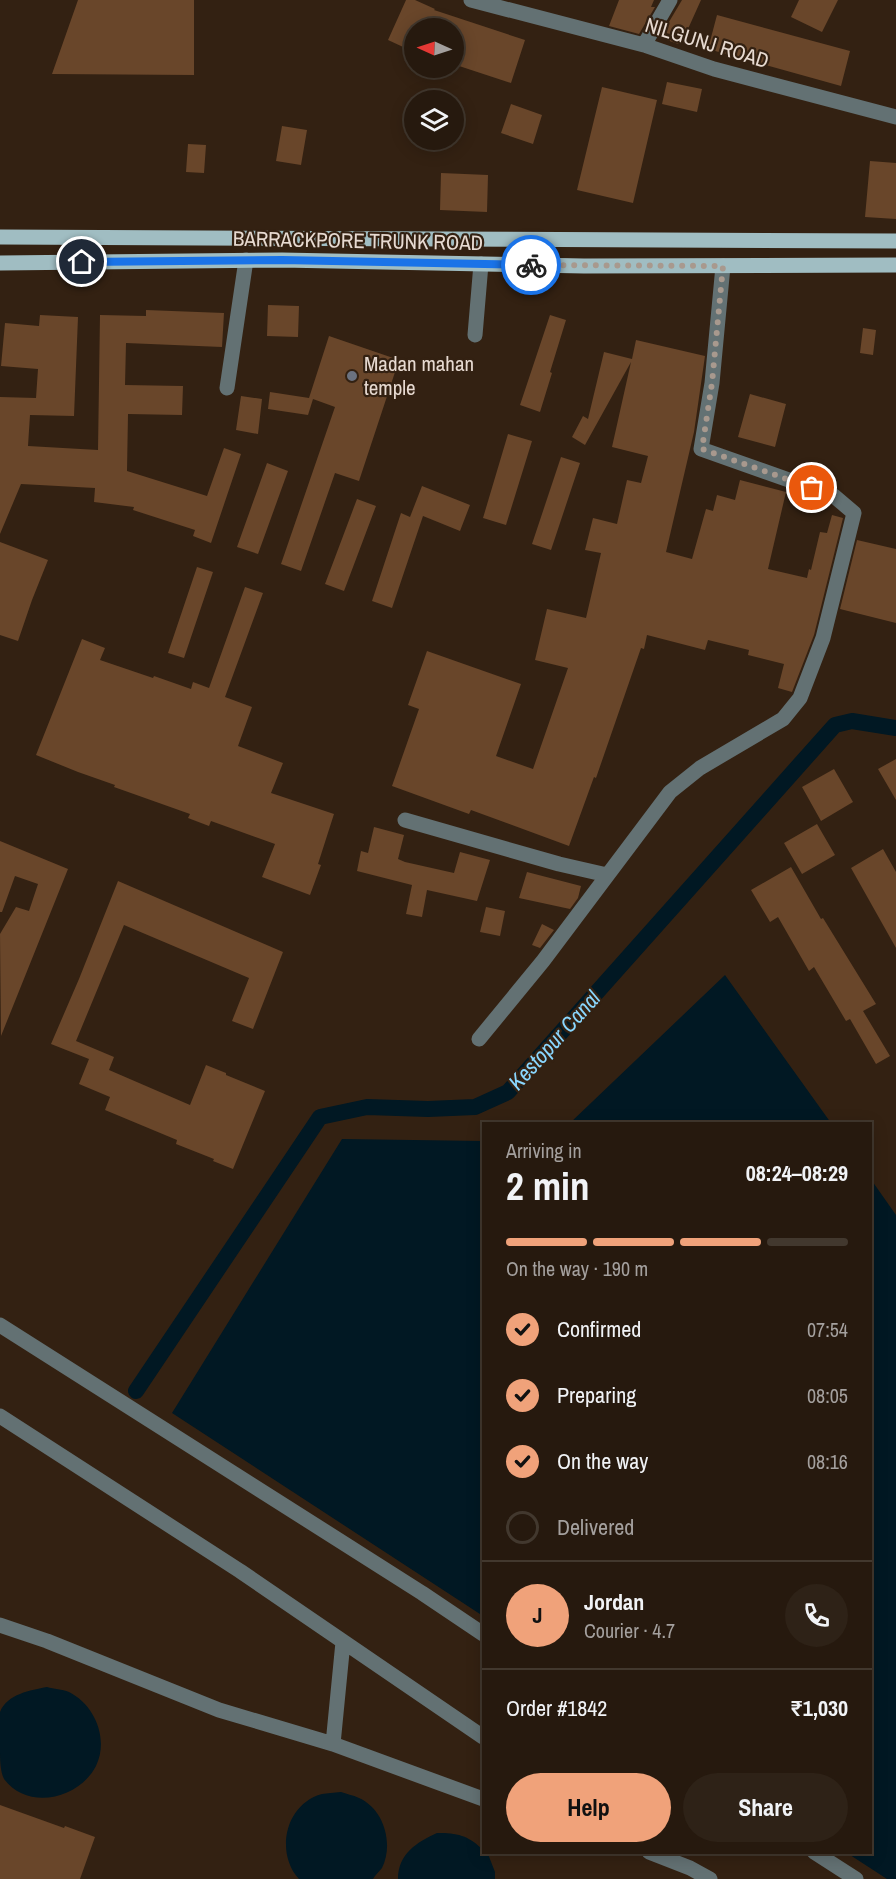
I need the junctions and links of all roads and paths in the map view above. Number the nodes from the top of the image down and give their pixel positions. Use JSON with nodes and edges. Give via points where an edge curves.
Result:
{"nodes":[{"id":1,"x":471,"y":0,"type":"edge"},
{"id":2,"x":670,"y":0,"type":"edge"},
{"id":3,"x":644,"y":45,"type":"junction"},
{"id":4,"x":896,"y":117,"type":"edge"},
{"id":5,"x":0,"y":237,"type":"edge"},
{"id":6,"x":896,"y":241,"type":"edge"},
{"id":7,"x":246,"y":260,"type":"junction"},
{"id":8,"x":0,"y":263,"type":"edge"},
{"id":9,"x":481,"y":264,"type":"junction"},
{"id":10,"x":896,"y":265,"type":"edge"},
{"id":11,"x":723,"y":266,"type":"junction"},
{"id":12,"x":474,"y":335,"type":"dead end"},
{"id":13,"x":227,"y":388,"type":"dead end"},
{"id":14,"x":405,"y":820,"type":"dead end"},
{"id":15,"x":607,"y":875,"type":"junction"},
{"id":16,"x":479,"y":1039,"type":"dead end"},
{"id":17,"x":0,"y":1325,"type":"edge"},
{"id":18,"x":0,"y":1416,"type":"edge"},
{"id":19,"x":0,"y":1625,"type":"edge"},
{"id":20,"x":482,"y":1633,"type":"edge"},
{"id":21,"x":343,"y":1642,"type":"junction"},
{"id":22,"x":482,"y":1736,"type":"edge"},
{"id":23,"x":333,"y":1744,"type":"junction"},
{"id":24,"x":482,"y":1799,"type":"edge"},
{"id":25,"x":652,"y":1854,"type":"edge"},
{"id":26,"x":817,"y":1854,"type":"edge"},
{"id":27,"x":687,"y":1874,"type":"edge"},
{"id":28,"x":710,"y":1879,"type":"edge"},
{"id":29,"x":856,"y":1879,"type":"edge"}],
"edges":[{"from":1,"to":3,"type":"street","name":"NILGUNJ ROAD"},
{"from":2,"to":3,"type":"street"},
{"from":3,"to":4,"type":"street","name":"NILGUNJ ROAD","via":[[714,69]]},
{"from":5,"to":6,"type":"main road","name":"BARRACKPORE TRUNK ROAD"},
{"from":7,"to":8,"type":"main road","name":"BARRACKPORE TRUNK ROAD"},
{"from":7,"to":9,"type":"main road","name":"BARRACKPORE TRUNK ROAD"},
{"from":7,"to":13,"type":"street"},
{"from":9,"to":11,"type":"main road","name":"BARRACKPORE TRUNK ROAD"},
{"from":9,"to":12,"type":"street"},
{"from":10,"to":11,"type":"main road","name":"BARRACKPORE TRUNK ROAD"},
{"from":11,"to":15,"type":"street","via":[[702,449],[834,496],[854,513],[823,638],[800,698],[783,719],[700,768],[670,792]]},
{"from":14,"to":15,"type":"street"},
{"from":15,"to":16,"type":"street"},
{"from":17,"to":20,"type":"street"},
{"from":18,"to":21,"type":"street"},
{"from":19,"to":23,"type":"street","via":[[219,1710]]},
{"from":21,"to":22,"type":"street"},
{"from":21,"to":23,"type":"street"},
{"from":23,"to":24,"type":"street"},
{"from":25,"to":27,"type":"street"},
{"from":26,"to":29,"type":"street"},
{"from":27,"to":28,"type":"street"}]}
